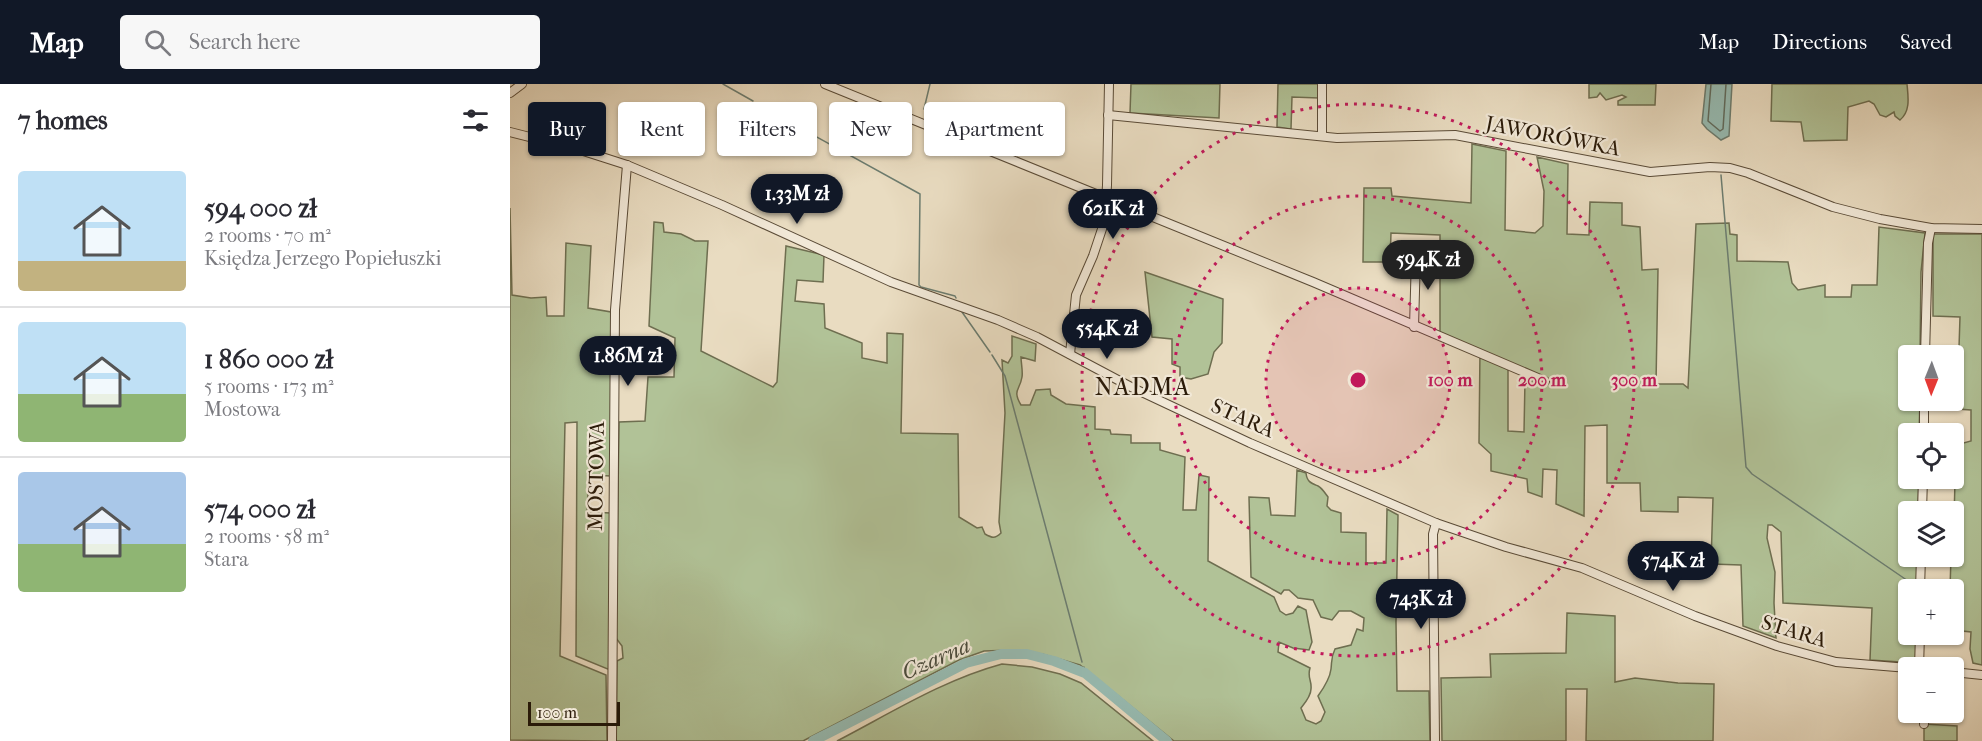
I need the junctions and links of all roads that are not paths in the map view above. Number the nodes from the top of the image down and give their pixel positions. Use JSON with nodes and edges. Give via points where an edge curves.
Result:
{"nodes":[{"id":1,"x":522,"y":84,"type":"edge"},
{"id":2,"x":825,"y":84,"type":"edge"},
{"id":3,"x":1109,"y":84,"type":"edge"},
{"id":4,"x":1322,"y":84,"type":"edge"},
{"id":5,"x":510,"y":93,"type":"edge"},
{"id":6,"x":1108,"y":115,"type":"junction"},
{"id":7,"x":510,"y":132,"type":"edge"},
{"id":8,"x":1322,"y":136,"type":"junction"},
{"id":9,"x":627,"y":165,"type":"junction"},
{"id":10,"x":1107,"y":199,"type":"junction"},
{"id":11,"x":1931,"y":228,"type":"junction"},
{"id":12,"x":1982,"y":229,"type":"edge"},
{"id":13,"x":1416,"y":255,"type":"dead end"},
{"id":14,"x":1414,"y":327,"type":"junction"},
{"id":15,"x":1925,"y":345,"type":"edge"},
{"id":16,"x":1070,"y":354,"type":"junction"},
{"id":17,"x":1545,"y":381,"type":"dead end"},
{"id":18,"x":1436,"y":523,"type":"junction"},
{"id":19,"x":1898,"y":667,"type":"edge"},
{"id":20,"x":1964,"y":673,"type":"edge"},
{"id":21,"x":1982,"y":675,"type":"edge"},
{"id":22,"x":612,"y":741,"type":"edge"},
{"id":23,"x":1435,"y":741,"type":"edge"}],
"edges":[{"from":1,"to":5,"type":"street"},
{"from":2,"to":10,"type":"street"},
{"from":3,"to":6,"type":"street"},
{"from":4,"to":8,"type":"street"},
{"from":6,"to":8,"type":"street","name":"JAWORÓWKA"},
{"from":6,"to":10,"type":"street"},
{"from":7,"to":9,"type":"street","name":"STARA"},
{"from":8,"to":11,"type":"street","name":"JAWORÓWKA","via":[[1465,136],[1646,172],[1730,168],[1846,211]]},
{"from":9,"to":16,"type":"street","name":"STARA","via":[[858,268],[998,320]]},
{"from":9,"to":22,"type":"street","name":"MOSTOWA","via":[[615,310]]},
{"from":10,"to":14,"type":"street"},
{"from":10,"to":16,"type":"street","via":[[1101,236],[1076,295]]},
{"from":11,"to":12,"type":"street","name":"JAWORÓWKA"},
{"from":11,"to":15,"type":"street"},
{"from":13,"to":14,"type":"street"},
{"from":14,"to":17,"type":"street"},
{"from":16,"to":18,"type":"street","name":"STARA","via":[[1250,443]]},
{"from":18,"to":19,"type":"street","name":"STARA","via":[[1582,568],[1777,646],[1836,662]]},
{"from":18,"to":23,"type":"street"},
{"from":20,"to":21,"type":"street"}]}
